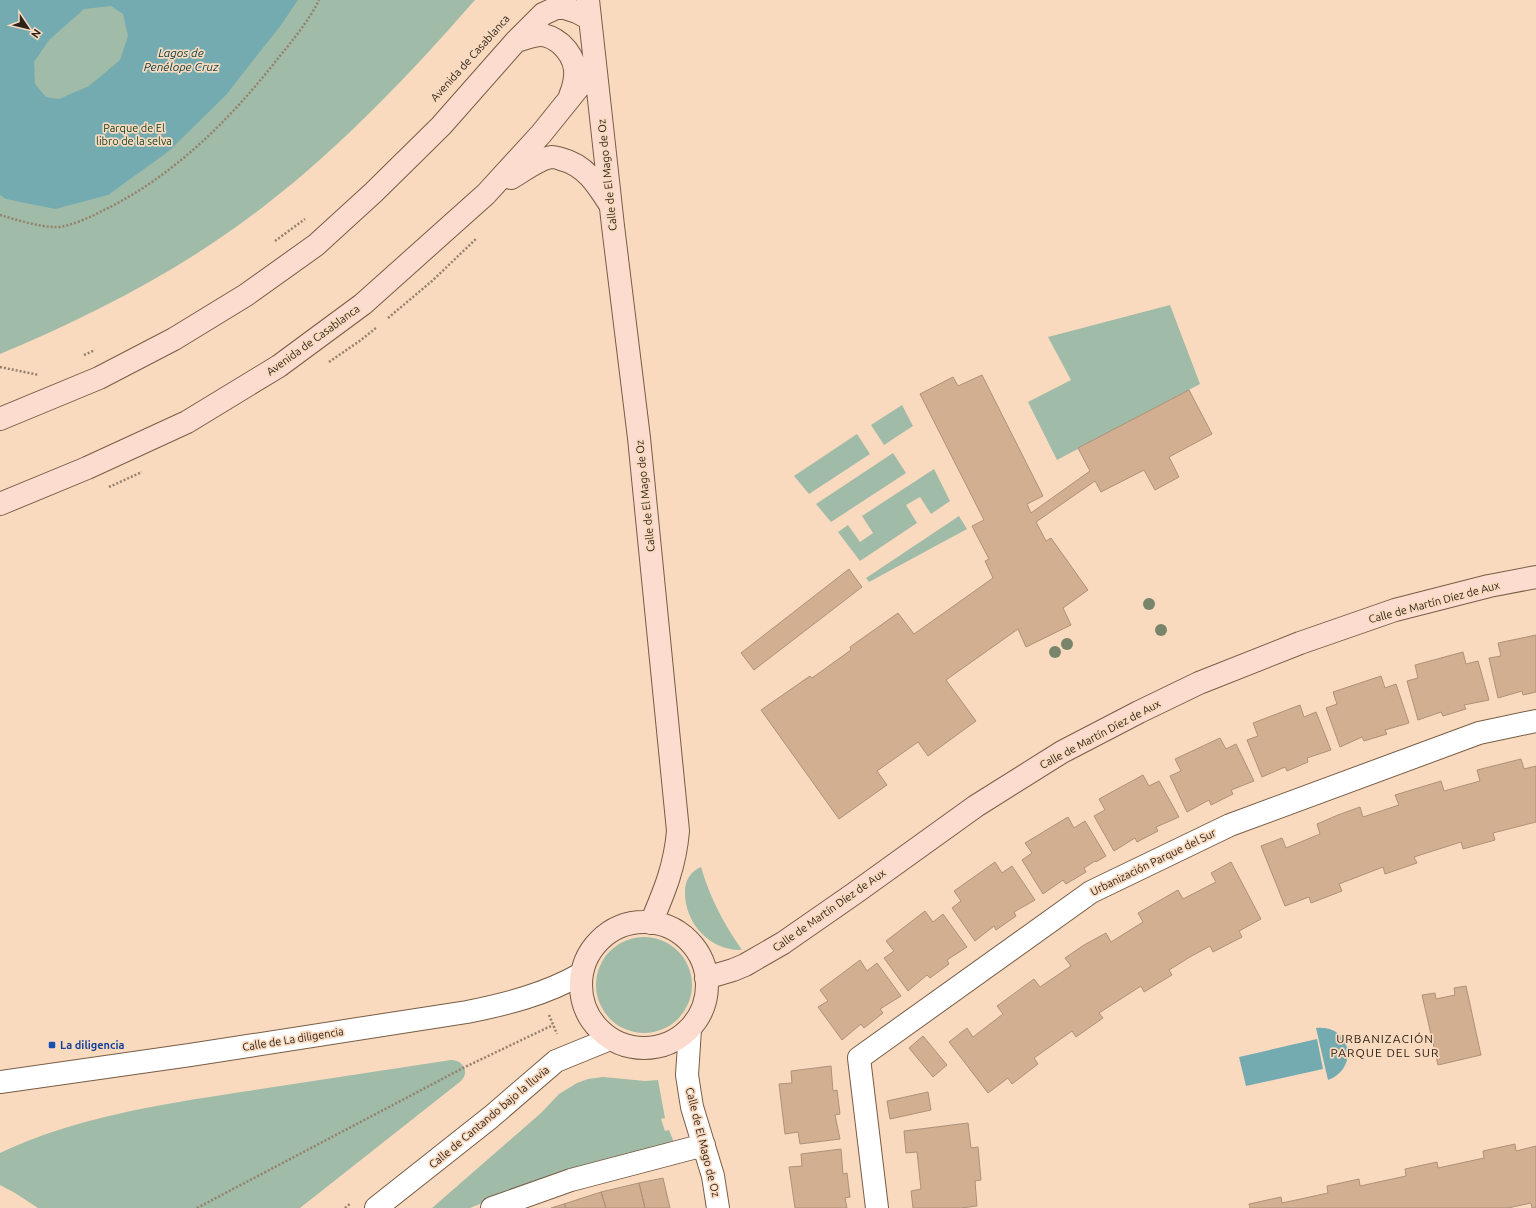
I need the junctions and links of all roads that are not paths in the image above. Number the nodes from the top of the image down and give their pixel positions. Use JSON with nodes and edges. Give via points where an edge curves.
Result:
{"nodes":[{"id":1,"x":544,"y":0,"type":"edge"},
{"id":2,"x":589,"y":10,"type":"edge"},
{"id":3,"x":516,"y":41,"type":"junction"},
{"id":4,"x":595,"y":67,"type":"junction"},
{"id":5,"x":570,"y":98,"type":"junction"},
{"id":6,"x":486,"y":194,"type":"junction"},
{"id":7,"x":611,"y":206,"type":"junction"},
{"id":8,"x":0,"y":419,"type":"edge"},
{"id":9,"x":0,"y":504,"type":"edge"},
{"id":10,"x":1536,"y":577,"type":"edge"},
{"id":11,"x":1536,"y":721,"type":"edge"},
{"id":12,"x":651,"y":922,"type":"junction"},
{"id":13,"x":581,"y":974,"type":"junction"},
{"id":14,"x":706,"y":978,"type":"junction"},
{"id":15,"x":690,"y":1029,"type":"junction"},
{"id":16,"x":610,"y":1038,"type":"junction"},
{"id":17,"x":0,"y":1082,"type":"edge"},
{"id":18,"x":704,"y":1145,"type":"junction"},
{"id":19,"x":376,"y":1208,"type":"edge"},
{"id":20,"x":492,"y":1208,"type":"edge"},
{"id":21,"x":718,"y":1208,"type":"edge"},
{"id":22,"x":877,"y":1208,"type":"edge"}],
"edges":[{"from":1,"to":3,"type":"street"},
{"from":2,"to":3,"type":"street","via":[[577,12],[556,8],[543,14]]},
{"from":2,"to":4,"type":"street","name":"Calle de El Mago de Oz"},
{"from":3,"to":5,"type":"street","via":[[541,35],[556,40],[568,51],[575,66],[575,82]]},
{"from":3,"to":8,"type":"street","via":[[441,126],[316,245],[246,295],[174,339],[99,378]]},
{"from":4,"to":5,"type":"street","name":"Avenida de Casablanca"},
{"from":4,"to":7,"type":"street","name":"Calle de El Mago de Oz"},
{"from":5,"to":6,"type":"street","name":"Avenida de Casablanca"},
{"from":6,"to":7,"type":"street","via":[[536,163],[552,157],[569,161],[586,171]]},
{"from":6,"to":9,"type":"street","name":"Avenida de Casablanca","via":[[363,304],[279,366],[187,422]]},
{"from":7,"to":12,"type":"street","name":"Calle de El Mago de Oz","via":[[639,438],[678,831],[672,871]]},
{"from":10,"to":14,"type":"street","name":"Calle de Martín Díez de Aux","via":[[1395,610],[1221,674],[1139,712],[1062,752],[976,806],[783,944],[745,966]]},
{"from":11,"to":22,"type":"street","name":"Urbanización Parque del Sur","via":[[1480,733],[1230,825],[1091,892],[859,1058]]},
{"from":12,"to":13,"type":"street","via":[[623,926],[608,933],[596,943],[586,957]]},
{"from":12,"to":14,"type":"street","via":[[670,927],[692,944],[702,959]]},
{"from":13,"to":16,"type":"street","via":[[581,990],[588,1015],[599,1030]]},
{"from":13,"to":17,"type":"street","name":"Calle de La diligencia","via":[[539,993],[467,1012]]},
{"from":14,"to":15,"type":"street","via":[[705,1000]]},
{"from":15,"to":16,"type":"street","via":[[672,1042],[650,1048],[624,1045]]},
{"from":15,"to":18,"type":"street","name":"Calle de El Mago de Oz","via":[[687,1075],[692,1107]]},
{"from":16,"to":19,"type":"street","name":"Calle de Cantando bajo la lluvia","via":[[556,1061],[491,1117]]},
{"from":18,"to":20,"type":"street","via":[[571,1180]]},
{"from":18,"to":21,"type":"street","name":"Calle de El Mago de Oz"}]}
